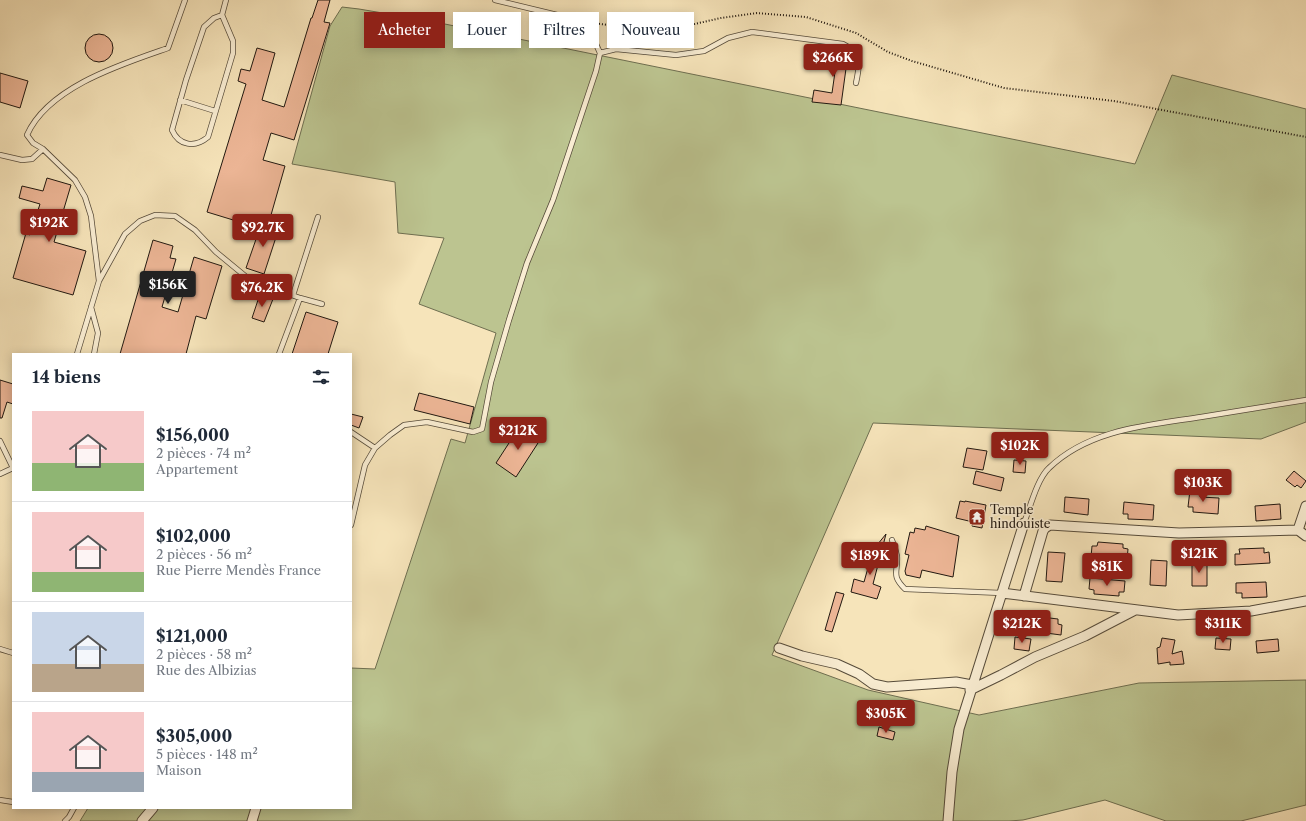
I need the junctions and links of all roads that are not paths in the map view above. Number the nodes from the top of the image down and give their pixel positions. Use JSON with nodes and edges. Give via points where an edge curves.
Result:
{"nodes":[{"id":1,"x":185,"y":0,"type":"edge"},
{"id":2,"x":226,"y":0,"type":"edge"},
{"id":3,"x":495,"y":0,"type":"edge"},
{"id":4,"x":222,"y":15,"type":"junction"},
{"id":5,"x":600,"y":52,"type":"junction"},
{"id":6,"x":856,"y":83,"type":"dead end"},
{"id":7,"x":180,"y":100,"type":"junction"},
{"id":8,"x":215,"y":111,"type":"junction"},
{"id":9,"x":43,"y":149,"type":"junction"},
{"id":10,"x":0,"y":155,"type":"edge"},
{"id":11,"x":318,"y":217,"type":"dead end"},
{"id":12,"x":99,"y":281,"type":"junction"},
{"id":13,"x":293,"y":295,"type":"junction"},
{"id":14,"x":300,"y":298,"type":"junction"},
{"id":15,"x":322,"y":304,"type":"dead end"},
{"id":16,"x":91,"y":307,"type":"junction"},
{"id":17,"x":77,"y":353,"type":"edge"},
{"id":18,"x":94,"y":353,"type":"edge"},
{"id":19,"x":278,"y":353,"type":"edge"},
{"id":20,"x":1306,"y":400,"type":"edge"},
{"id":21,"x":352,"y":433,"type":"edge"},
{"id":22,"x":0,"y":441,"type":"edge"},
{"id":23,"x":375,"y":448,"type":"junction"},
{"id":24,"x":12,"y":466,"type":"edge"},
{"id":25,"x":12,"y":468,"type":"edge"},
{"id":26,"x":0,"y":474,"type":"edge"},
{"id":27,"x":1306,"y":506,"type":"edge"},
{"id":28,"x":352,"y":516,"type":"edge"},
{"id":29,"x":1024,"y":523,"type":"joint"},
{"id":30,"x":1298,"y":530,"type":"junction"},
{"id":31,"x":1306,"y":536,"type":"edge"},
{"id":32,"x":892,"y":540,"type":"dead end"},
{"id":33,"x":1002,"y":593,"type":"junction"},
{"id":34,"x":1024,"y":596,"type":"junction"},
{"id":35,"x":1306,"y":601,"type":"edge"},
{"id":36,"x":1135,"y":610,"type":"junction"},
{"id":37,"x":779,"y":648,"type":"dead end"},
{"id":38,"x":0,"y":649,"type":"edge"},
{"id":39,"x":12,"y":653,"type":"edge"},
{"id":40,"x":971,"y":687,"type":"junction"},
{"id":41,"x":0,"y":800,"type":"edge"},
{"id":42,"x":12,"y":802,"type":"edge"},
{"id":43,"x":73,"y":809,"type":"edge"},
{"id":44,"x":152,"y":809,"type":"edge"},
{"id":45,"x":256,"y":809,"type":"edge"},
{"id":46,"x":65,"y":821,"type":"edge"},
{"id":47,"x":142,"y":821,"type":"edge"},
{"id":48,"x":252,"y":821,"type":"edge"},
{"id":49,"x":948,"y":821,"type":"edge"}],
"edges":[{"from":1,"to":9,"type":"lane","via":[[168,48],[121,64],[51,103],[31,125],[27,134],[33,143]]},
{"from":2,"to":4,"type":"lane"},
{"from":3,"to":5,"type":"lane","via":[[582,21]]},
{"from":4,"to":7,"type":"lane","via":[[204,27]]},
{"from":4,"to":8,"type":"lane","via":[[233,41],[232,53]]},
{"from":5,"to":6,"type":"lane","via":[[616,49],[676,55],[704,51],[728,38],[752,32],[843,44],[857,55],[859,67]]},
{"from":5,"to":23,"type":"lane","via":[[570,150],[527,263],[509,320],[490,382],[482,429],[473,432],[427,422],[404,425]]},
{"from":7,"to":8,"type":"lane"},
{"from":7,"to":8,"type":"lane","via":[[172,130],[181,142],[192,145],[201,143],[208,137]]},
{"from":9,"to":10,"type":"lane","via":[[32,159],[22,160]]},
{"from":9,"to":12,"type":"lane","via":[[75,180],[85,197],[91,216]]},
{"from":11,"to":13,"type":"lane"},
{"from":12,"to":13,"type":"lane","via":[[125,234],[140,221],[155,214],[175,216],[195,230],[216,252],[250,280]]},
{"from":12,"to":16,"type":"lane"},
{"from":13,"to":14,"type":"lane"},
{"from":14,"to":15,"type":"lane"},
{"from":14,"to":19,"type":"lane"},
{"from":16,"to":17,"type":"lane"},
{"from":16,"to":18,"type":"lane","via":[[98,333]]},
{"from":20,"to":29,"type":"lane","via":[[1143,426],[1082,444],[1047,469],[1037,487]]},
{"from":21,"to":23,"type":"lane"},
{"from":22,"to":24,"type":"lane"},
{"from":23,"to":28,"type":"lane","via":[[365,465]]},
{"from":25,"to":26,"type":"lane"},
{"from":27,"to":30,"type":"street"},
{"from":29,"to":33,"type":"street"},
{"from":30,"to":31,"type":"street"},
{"from":30,"to":34,"type":"street","via":[[1179,533],[1050,525],[1043,531]]},
{"from":32,"to":33,"type":"lane","via":[[897,555],[897,581],[905,589]]},
{"from":33,"to":34,"type":"street"},
{"from":33,"to":40,"type":"street"},
{"from":34,"to":36,"type":"street"},
{"from":35,"to":36,"type":"street","via":[[1251,611],[1178,615]]},
{"from":36,"to":40,"type":"street","via":[[1085,636]]},
{"from":37,"to":40,"type":"street","via":[[837,664],[873,684],[887,687],[956,682]]},
{"from":38,"to":39,"type":"lane"},
{"from":40,"to":49,"type":"street","via":[[959,729]]},
{"from":41,"to":42,"type":"lane"},
{"from":43,"to":46,"type":"lane"},
{"from":44,"to":47,"type":"street"},
{"from":45,"to":48,"type":"street"}]}
